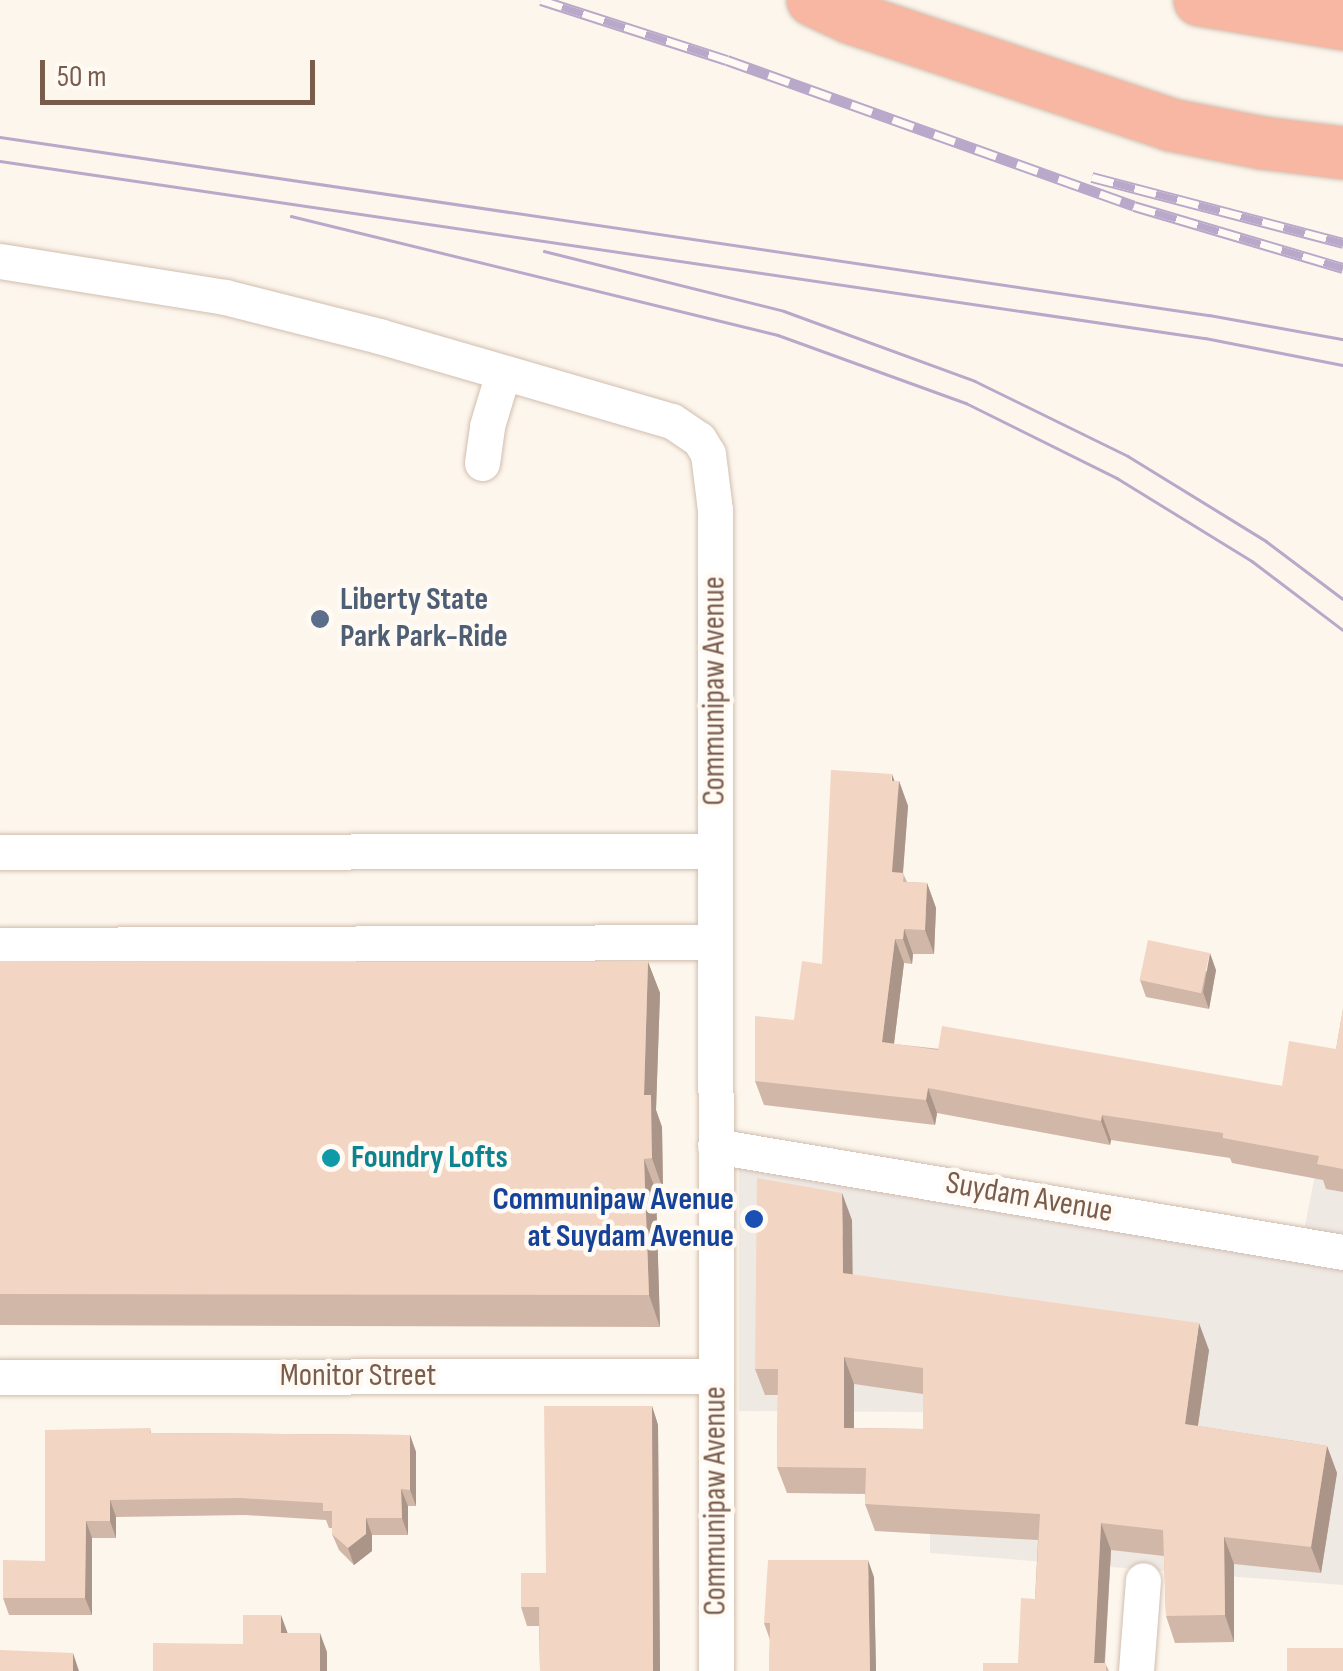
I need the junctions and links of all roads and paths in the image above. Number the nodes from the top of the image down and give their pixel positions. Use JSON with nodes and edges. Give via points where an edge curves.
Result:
{"nodes":[{"id":1,"x":814,"y":0,"type":"edge"},
{"id":2,"x":1200,"y":0,"type":"edge"},
{"id":3,"x":1343,"y":24,"type":"edge"},
{"id":4,"x":1343,"y":153,"type":"edge"},
{"id":5,"x":0,"y":261,"type":"edge"},
{"id":6,"x":503,"y":373,"type":"junction"},
{"id":7,"x":482,"y":463,"type":"dead end"},
{"id":8,"x":715,"y":851,"type":"junction"},
{"id":9,"x":0,"y":852,"type":"edge"},
{"id":10,"x":716,"y":942,"type":"junction"},
{"id":11,"x":0,"y":944,"type":"edge"},
{"id":12,"x":716,"y":1146,"type":"junction"},
{"id":13,"x":1343,"y":1252,"type":"edge"},
{"id":14,"x":716,"y":1376,"type":"junction"},
{"id":15,"x":0,"y":1377,"type":"edge"},
{"id":16,"x":1142,"y":1580,"type":"dead end"},
{"id":17,"x":716,"y":1671,"type":"edge"},
{"id":18,"x":1136,"y":1671,"type":"edge"}],
"edges":[{"from":1,"to":4,"type":"highway","via":[[1171,124]]},
{"from":2,"to":3,"type":"highway"},
{"from":5,"to":6,"type":"street","name":"Communipaw Avenue","via":[[224,297]]},
{"from":6,"to":7,"type":"street"},
{"from":6,"to":8,"type":"street","name":"Communipaw Avenue","via":[[672,421],[708,454],[715,492]]},
{"from":8,"to":9,"type":"street"},
{"from":8,"to":10,"type":"street","name":"Communipaw Avenue"},
{"from":10,"to":11,"type":"street"},
{"from":10,"to":12,"type":"street","name":"Communipaw Avenue"},
{"from":12,"to":13,"type":"street","name":"Suydam Avenue"},
{"from":12,"to":14,"type":"street","name":"Communipaw Avenue"},
{"from":14,"to":15,"type":"street","name":"Monitor Street"},
{"from":14,"to":17,"type":"street","name":"Communipaw Avenue"},
{"from":16,"to":18,"type":"street"}]}
